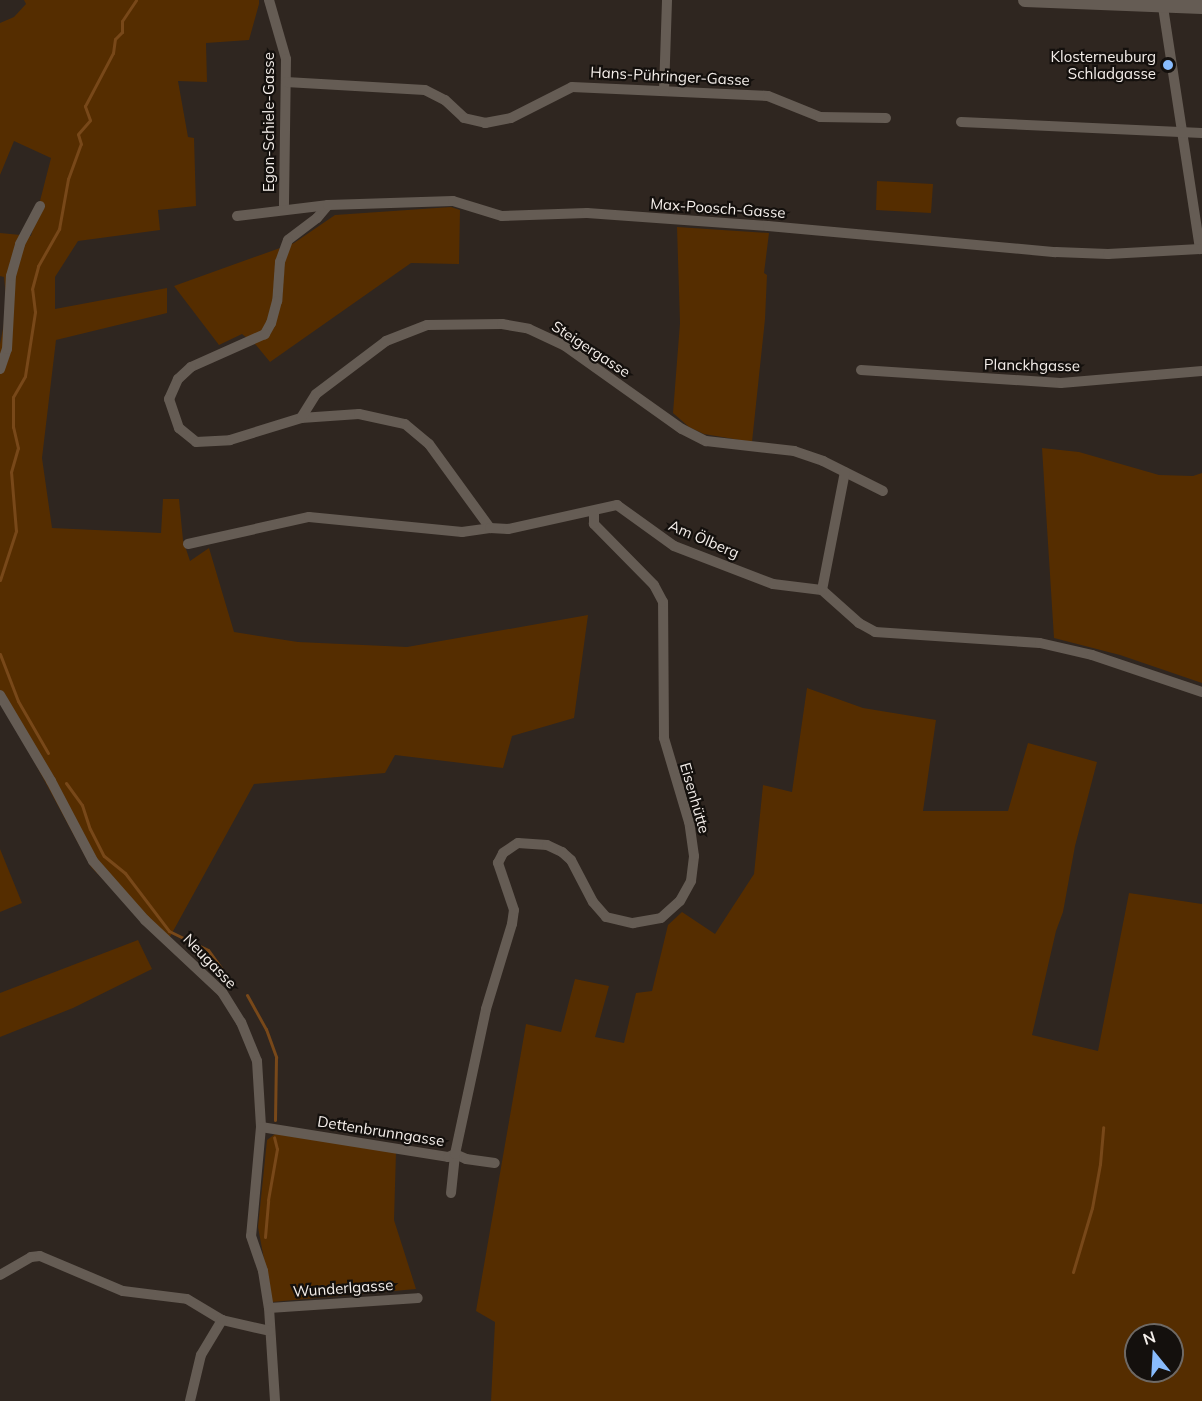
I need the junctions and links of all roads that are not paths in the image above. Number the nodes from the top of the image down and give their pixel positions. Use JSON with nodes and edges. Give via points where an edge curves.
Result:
{"nodes":[{"id":1,"x":269,"y":0,"type":"edge"},
{"id":2,"x":667,"y":0,"type":"edge"},
{"id":3,"x":1025,"y":0,"type":"edge"},
{"id":4,"x":1160,"y":5,"type":"edge"},
{"id":5,"x":1202,"y":7,"type":"edge"},
{"id":6,"x":286,"y":82,"type":"junction"},
{"id":7,"x":664,"y":91,"type":"junction"},
{"id":8,"x":886,"y":118,"type":"dead end"},
{"id":9,"x":961,"y":122,"type":"dead end"},
{"id":10,"x":1183,"y":133,"type":"junction"},
{"id":11,"x":1202,"y":133,"type":"edge"},
{"id":12,"x":328,"y":205,"type":"junction"},
{"id":13,"x":40,"y":206,"type":"dead end"},
{"id":14,"x":284,"y":210,"type":"junction"},
{"id":15,"x":237,"y":216,"type":"dead end"},
{"id":16,"x":1201,"y":249,"type":"edge"},
{"id":17,"x":0,"y":369,"type":"edge"},
{"id":18,"x":861,"y":370,"type":"dead end"},
{"id":19,"x":1202,"y":371,"type":"edge"},
{"id":20,"x":300,"y":418,"type":"junction"},
{"id":21,"x":845,"y":472,"type":"junction"},
{"id":22,"x":883,"y":491,"type":"dead end"},
{"id":23,"x":594,"y":512,"type":"junction"},
{"id":24,"x":490,"y":528,"type":"junction"},
{"id":25,"x":188,"y":544,"type":"dead end"},
{"id":26,"x":822,"y":590,"type":"junction"},
{"id":27,"x":1202,"y":692,"type":"edge"},
{"id":28,"x":0,"y":695,"type":"edge"},
{"id":29,"x":261,"y":1127,"type":"junction"},
{"id":30,"x":455,"y":1154,"type":"junction"},
{"id":31,"x":495,"y":1163,"type":"dead end"},
{"id":32,"x":451,"y":1193,"type":"dead end"},
{"id":33,"x":0,"y":1275,"type":"edge"},
{"id":34,"x":418,"y":1298,"type":"dead end"},
{"id":35,"x":269,"y":1308,"type":"junction"},
{"id":36,"x":222,"y":1320,"type":"junction"},
{"id":37,"x":270,"y":1332,"type":"junction"},
{"id":38,"x":190,"y":1401,"type":"edge"},
{"id":39,"x":275,"y":1401,"type":"edge"}],
"edges":[{"from":1,"to":6,"type":"street","name":"Egon-Schiele-Gasse","via":[[284,44]]},
{"from":2,"to":7,"type":"street"},
{"from":3,"to":4,"type":"street"},
{"from":4,"to":5,"type":"street"},
{"from":4,"to":10,"type":"street"},
{"from":6,"to":7,"type":"street","name":"Hans-Pühringer-Gasse","via":[[425,90],[445,100],[464,118],[485,123],[512,118],[572,87]]},
{"from":6,"to":14,"type":"street","name":"Egon-Schiele-Gasse"},
{"from":7,"to":8,"type":"street","name":"Hans-Pühringer-Gasse","via":[[768,96],[820,117]]},
{"from":9,"to":10,"type":"street"},
{"from":10,"to":11,"type":"street"},
{"from":10,"to":16,"type":"street"},
{"from":12,"to":14,"type":"street","name":"Max-Poosch-Gasse"},
{"from":12,"to":16,"type":"street","name":"Max-Poosch-Gasse","via":[[453,201],[502,216],[587,213],[1056,252],[1108,254]]},
{"from":12,"to":20,"type":"street","via":[[288,240],[280,262],[277,301],[265,334],[191,367],[178,379],[170,399],[179,428],[196,442],[230,440]]},
{"from":13,"to":17,"type":"street","via":[[20,244],[11,276],[7,349]]},
{"from":14,"to":15,"type":"street","name":"Max-Poosch-Gasse"},
{"from":18,"to":19,"type":"street","name":"Planckhgasse","via":[[1061,383]]},
{"from":20,"to":21,"type":"street","name":"Steigergasse","via":[[316,394],[386,341],[428,325],[502,324],[529,329],[565,346],[682,429],[706,441],[794,451]]},
{"from":20,"to":24,"type":"street","via":[[359,414],[405,424],[429,444]]},
{"from":21,"to":22,"type":"street","name":"Steigergasse"},
{"from":21,"to":26,"type":"street"},
{"from":23,"to":24,"type":"street","name":"Am Ölberg","via":[[508,529]]},
{"from":23,"to":26,"type":"street","name":"Am Ölberg","via":[[617,505],[674,546],[773,584]]},
{"from":23,"to":30,"type":"street","name":"Eisenhütte","via":[[594,524],[654,585],[663,602],[664,738],[689,822],[694,856],[691,881],[680,901],[661,918],[633,923],[606,916],[562,852],[547,844],[518,843],[503,853],[498,863],[514,910],[512,924],[486,1009]]},
{"from":24,"to":25,"type":"street","name":"Am Ölberg","via":[[462,532],[309,517]]},
{"from":26,"to":27,"type":"street","via":[[875,632],[1040,643],[1092,655]]},
{"from":28,"to":29,"type":"street","name":"Neugasse","via":[[93,861],[145,920],[219,989],[241,1022],[257,1061]]},
{"from":29,"to":30,"type":"street","name":"Dettenbrunngasse","via":[[448,1157]]},
{"from":29,"to":35,"type":"street","name":"Neugasse","via":[[251,1236],[263,1271]]},
{"from":30,"to":31,"type":"street","name":"Dettenbrunngasse"},
{"from":30,"to":32,"type":"street","name":"Eisenhütte"},
{"from":33,"to":36,"type":"street","via":[[40,1256],[123,1291],[187,1299]]},
{"from":34,"to":35,"type":"street","name":"Wunderlgasse"},
{"from":35,"to":37,"type":"street","name":"Neugasse"},
{"from":36,"to":37,"type":"street"},
{"from":36,"to":38,"type":"street","via":[[201,1355]]},
{"from":37,"to":39,"type":"street","name":"Neugasse"}]}
